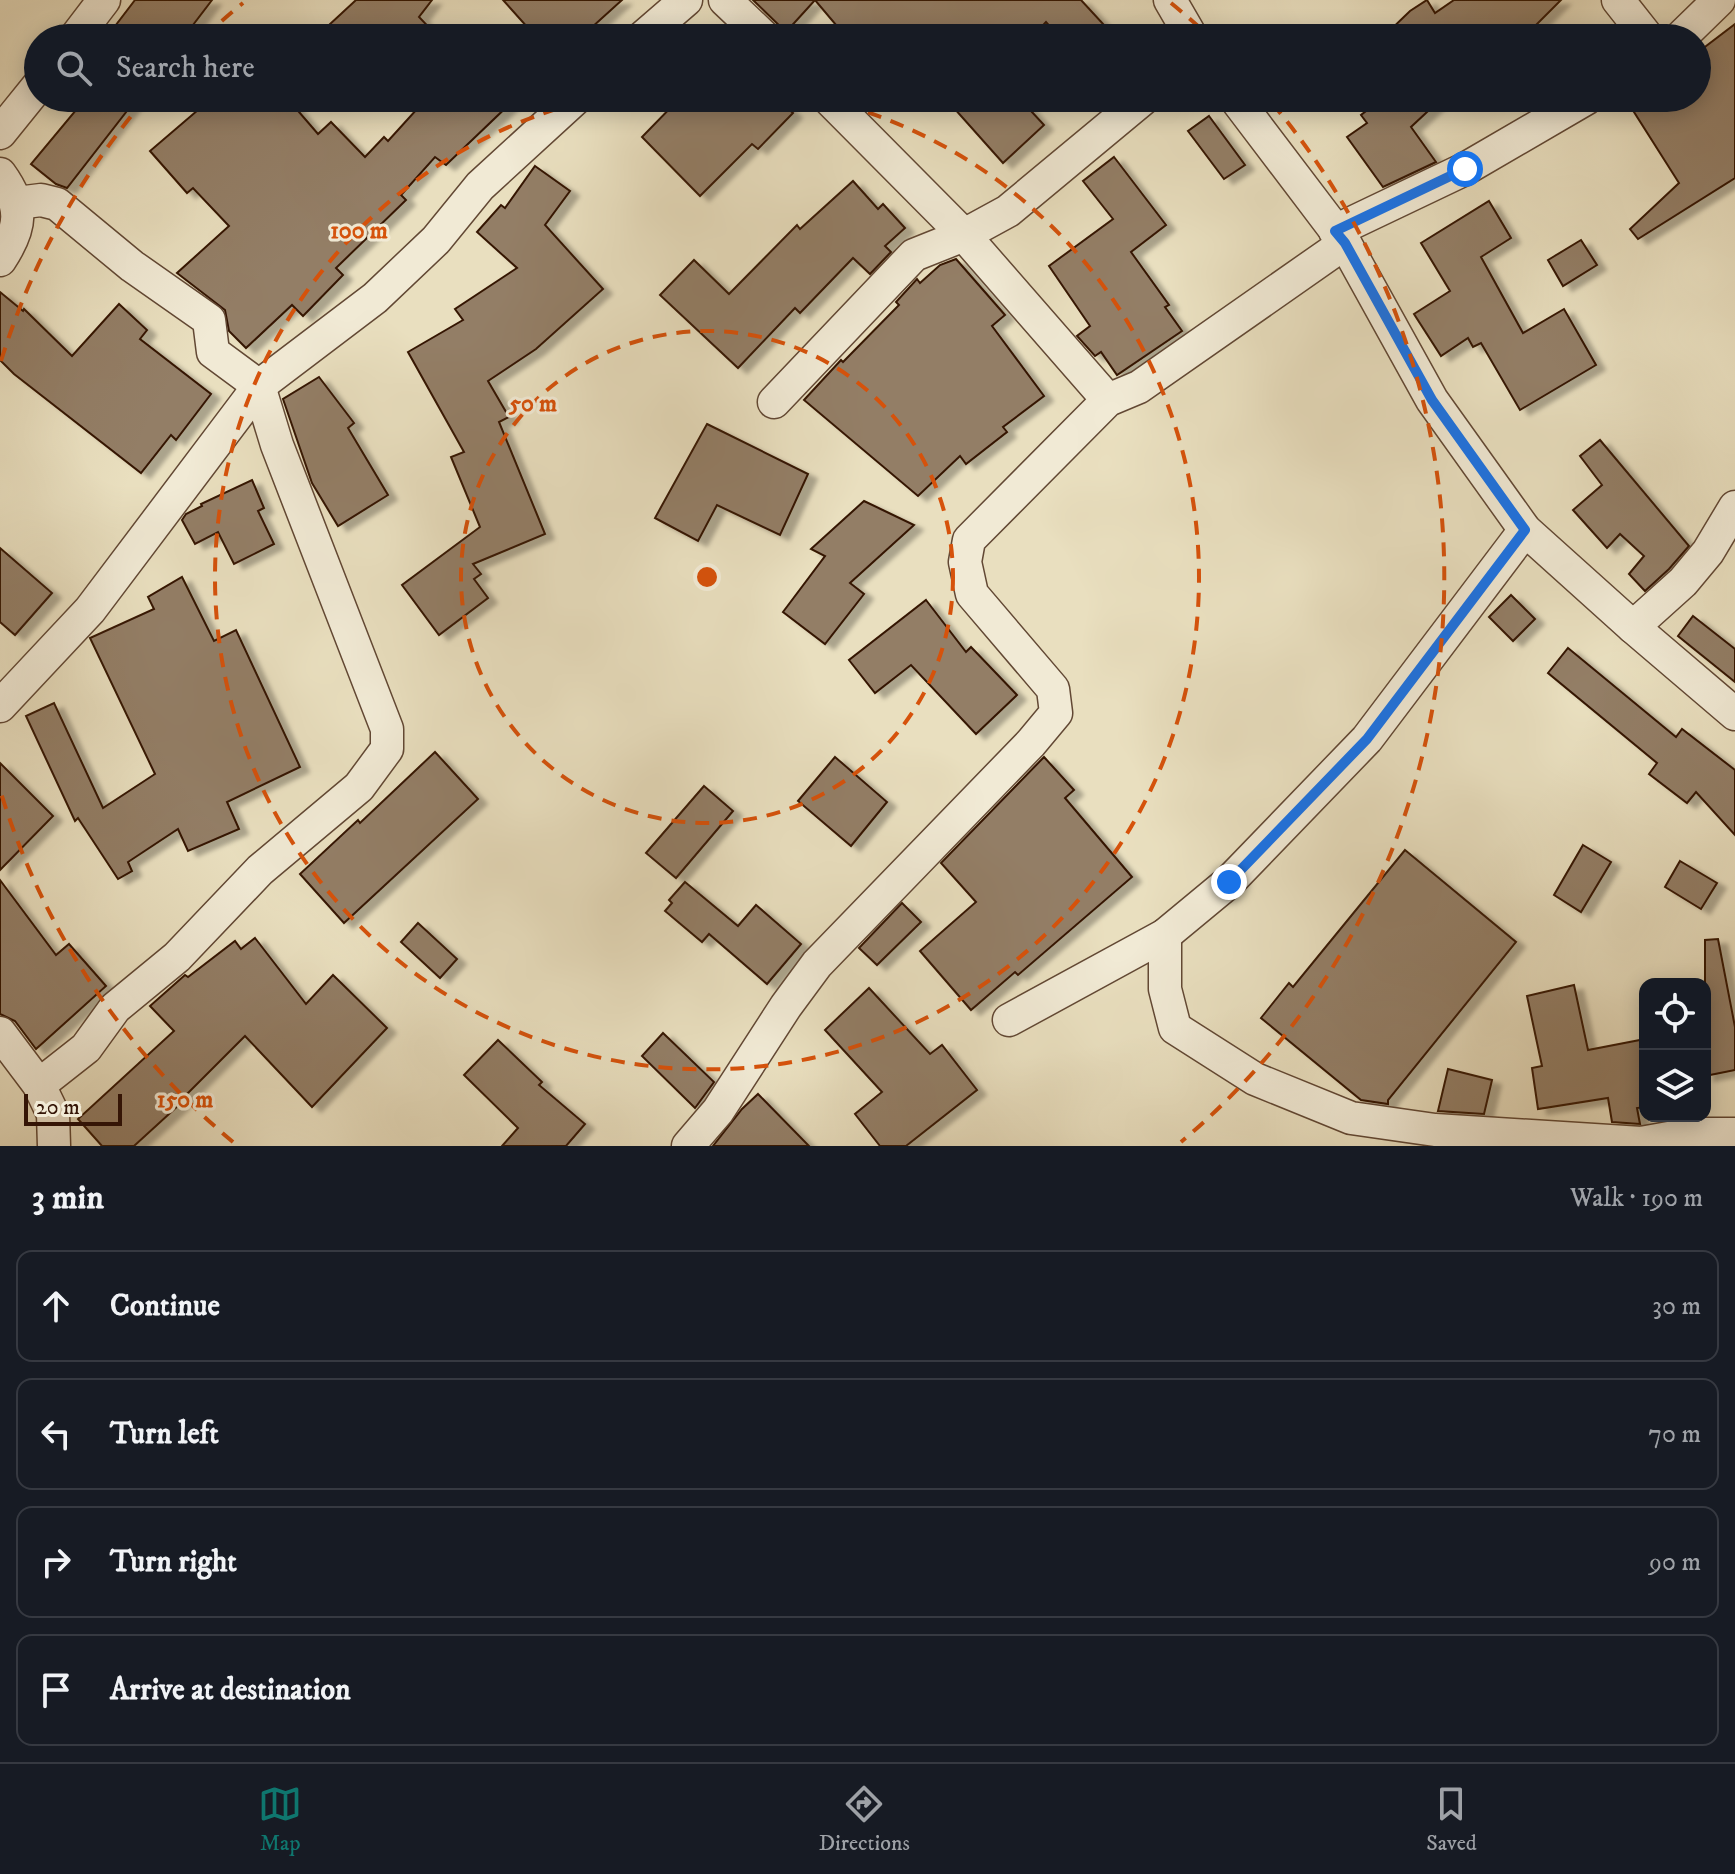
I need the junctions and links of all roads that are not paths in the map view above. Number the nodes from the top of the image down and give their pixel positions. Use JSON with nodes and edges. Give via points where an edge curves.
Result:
{"nodes":[{"id":1,"x":104,"y":0,"type":"edge"},
{"id":2,"x":686,"y":0,"type":"edge"},
{"id":3,"x":725,"y":0,"type":"edge"},
{"id":4,"x":1170,"y":0,"type":"edge"},
{"id":5,"x":1618,"y":0,"type":"edge"},
{"id":6,"x":1719,"y":0,"type":"edge"},
{"id":7,"x":86,"y":24,"type":"edge"},
{"id":8,"x":658,"y":24,"type":"edge"},
{"id":9,"x":750,"y":24,"type":"edge"},
{"id":10,"x":1184,"y":24,"type":"edge"},
{"id":11,"x":1637,"y":24,"type":"edge"},
{"id":12,"x":1694,"y":24,"type":"edge"},
{"id":13,"x":24,"y":103,"type":"edge"},
{"id":14,"x":561,"y":112,"type":"edge"},
{"id":15,"x":842,"y":112,"type":"edge"},
{"id":16,"x":1127,"y":112,"type":"edge"},
{"id":17,"x":1246,"y":112,"type":"edge"},
{"id":18,"x":1563,"y":112,"type":"edge"},
{"id":19,"x":0,"y":133,"type":"edge"},
{"id":20,"x":0,"y":174,"type":"edge"},
{"id":21,"x":17,"y":203,"type":"junction"},
{"id":22,"x":964,"y":235,"type":"junction"},
{"id":23,"x":1340,"y":237,"type":"junction"},
{"id":24,"x":0,"y":260,"type":"edge"},
{"id":25,"x":259,"y":386,"type":"junction"},
{"id":26,"x":1108,"y":400,"type":"junction"},
{"id":27,"x":774,"y":402,"type":"dead end"},
{"id":28,"x":1735,"y":507,"type":"edge"},
{"id":29,"x":1525,"y":530,"type":"junction"},
{"id":30,"x":1633,"y":627,"type":"junction"},
{"id":31,"x":0,"y":706,"type":"edge"},
{"id":32,"x":1735,"y":714,"type":"edge"},
{"id":33,"x":1165,"y":935,"type":"junction"},
{"id":34,"x":1009,"y":1020,"type":"dead end"},
{"id":35,"x":0,"y":1033,"type":"edge"},
{"id":36,"x":39,"y":1085,"type":"junction"},
{"id":37,"x":1735,"y":1134,"type":"edge"},
{"id":38,"x":1417,"y":1137,"type":"edge"},
{"id":39,"x":1691,"y":1140,"type":"edge"},
{"id":40,"x":54,"y":1146,"type":"edge"},
{"id":41,"x":688,"y":1146,"type":"edge"}],
"edges":[{"from":1,"to":7,"type":"street"},
{"from":2,"to":8,"type":"street"},
{"from":3,"to":9,"type":"street"},
{"from":4,"to":10,"type":"street"},
{"from":5,"to":11,"type":"street"},
{"from":6,"to":12,"type":"street"},
{"from":13,"to":19,"type":"street"},
{"from":14,"to":25,"type":"street","via":[[480,186],[436,240],[375,298]]},
{"from":15,"to":22,"type":"street"},
{"from":16,"to":22,"type":"street","via":[[1008,211]]},
{"from":17,"to":23,"type":"street"},
{"from":18,"to":23,"type":"street"},
{"from":20,"to":21,"type":"street"},
{"from":21,"to":24,"type":"street","via":[[15,238]]},
{"from":21,"to":25,"type":"street","via":[[57,204],[209,320],[213,352]]},
{"from":22,"to":26,"type":"street"},
{"from":22,"to":27,"type":"street","via":[[914,255]]},
{"from":23,"to":26,"type":"street","via":[[1139,387]]},
{"from":23,"to":29,"type":"street","via":[[1432,400]]},
{"from":25,"to":31,"type":"street","via":[[90,610]]},
{"from":25,"to":36,"type":"street","via":[[387,729],[387,749],[359,787],[260,870],[177,957],[115,1008],[86,1048]]},
{"from":26,"to":41,"type":"street","via":[[969,540],[965,562],[972,594],[1053,689],[1056,713],[817,964],[718,1111]]},
{"from":28,"to":30,"type":"street","via":[[1683,582]]},
{"from":29,"to":30,"type":"street"},
{"from":29,"to":33,"type":"street","via":[[1367,739],[1229,882]]},
{"from":30,"to":32,"type":"street"},
{"from":33,"to":34,"type":"street"},
{"from":33,"to":38,"type":"street","via":[[1165,989],[1175,1028],[1255,1079],[1351,1118]]},
{"from":35,"to":36,"type":"street"},
{"from":36,"to":40,"type":"street","via":[[53,1114]]},
{"from":37,"to":39,"type":"street"},
{"from":38,"to":39,"type":"street"}]}
